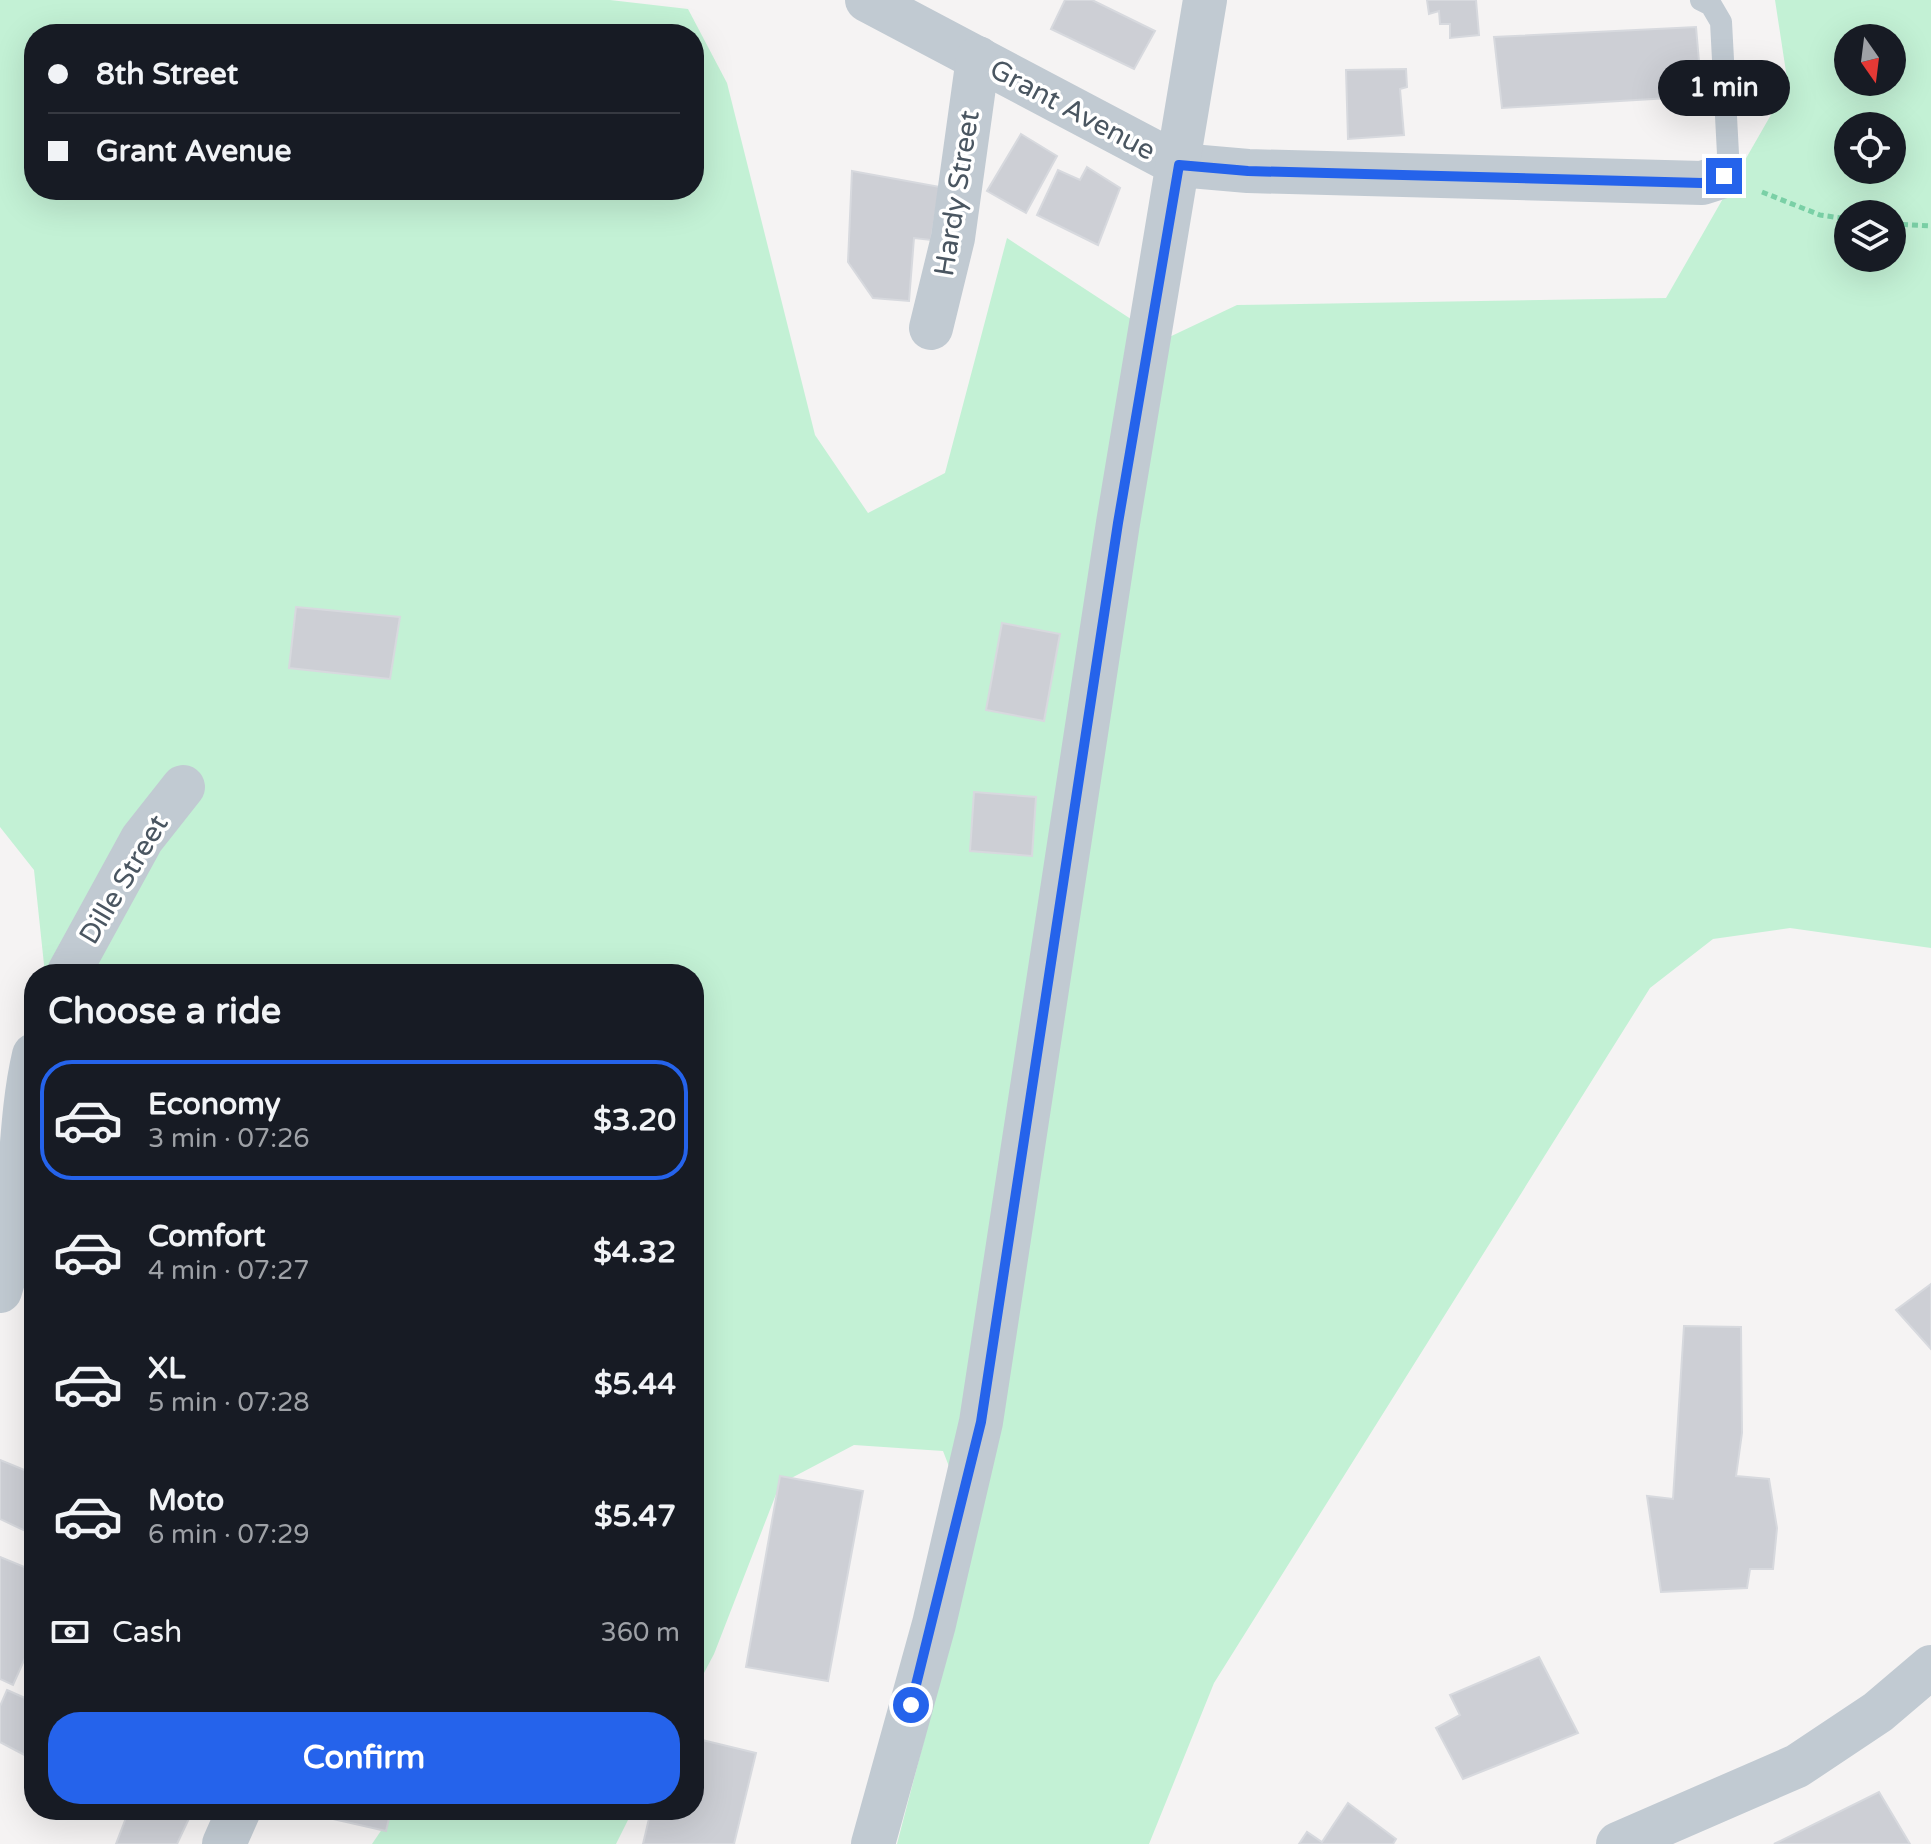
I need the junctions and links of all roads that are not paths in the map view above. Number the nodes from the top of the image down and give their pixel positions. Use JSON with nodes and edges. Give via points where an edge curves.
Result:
{"nodes":[{"id":1,"x":867,"y":0,"type":"edge"},
{"id":2,"x":1205,"y":0,"type":"edge"},
{"id":3,"x":1701,"y":0,"type":"edge"},
{"id":4,"x":978,"y":58,"type":"junction"},
{"id":5,"x":1179,"y":165,"type":"junction"},
{"id":6,"x":1724,"y":176,"type":"joint"},
{"id":7,"x":931,"y":328,"type":"dead end"},
{"id":8,"x":183,"y":787,"type":"dead end"},
{"id":9,"x":73,"y":964,"type":"edge"},
{"id":10,"x":24,"y":1097,"type":"edge"},
{"id":11,"x":0,"y":1291,"type":"edge"},
{"id":12,"x":1931,"y":1667,"type":"edge"},
{"id":13,"x":235,"y":1820,"type":"edge"},
{"id":14,"x":224,"y":1844,"type":"edge"},
{"id":15,"x":873,"y":1844,"type":"edge"},
{"id":16,"x":1618,"y":1844,"type":"edge"}],
"edges":[{"from":1,"to":4,"type":"street","name":"Grant Avenue"},
{"from":2,"to":5,"type":"street"},
{"from":3,"to":6,"type":"lane","via":[[1711,5],[1721,22],[1728,154]]},
{"from":4,"to":5,"type":"street","name":"Grant Avenue"},
{"from":4,"to":7,"type":"street","name":"Hardy Street","via":[[953,238]]},
{"from":5,"to":6,"type":"street","name":"Grant Avenue","via":[[1702,183]]},
{"from":5,"to":15,"type":"street","via":[[1118,523],[981,1422],[934,1624]]},
{"from":8,"to":9,"type":"street","name":"Dille Street","via":[[142,839]]},
{"from":10,"to":11,"type":"street","via":[[18,1187]]},
{"from":12,"to":16,"type":"street","via":[[1878,1712],[1797,1766]]},
{"from":13,"to":14,"type":"street"}]}
